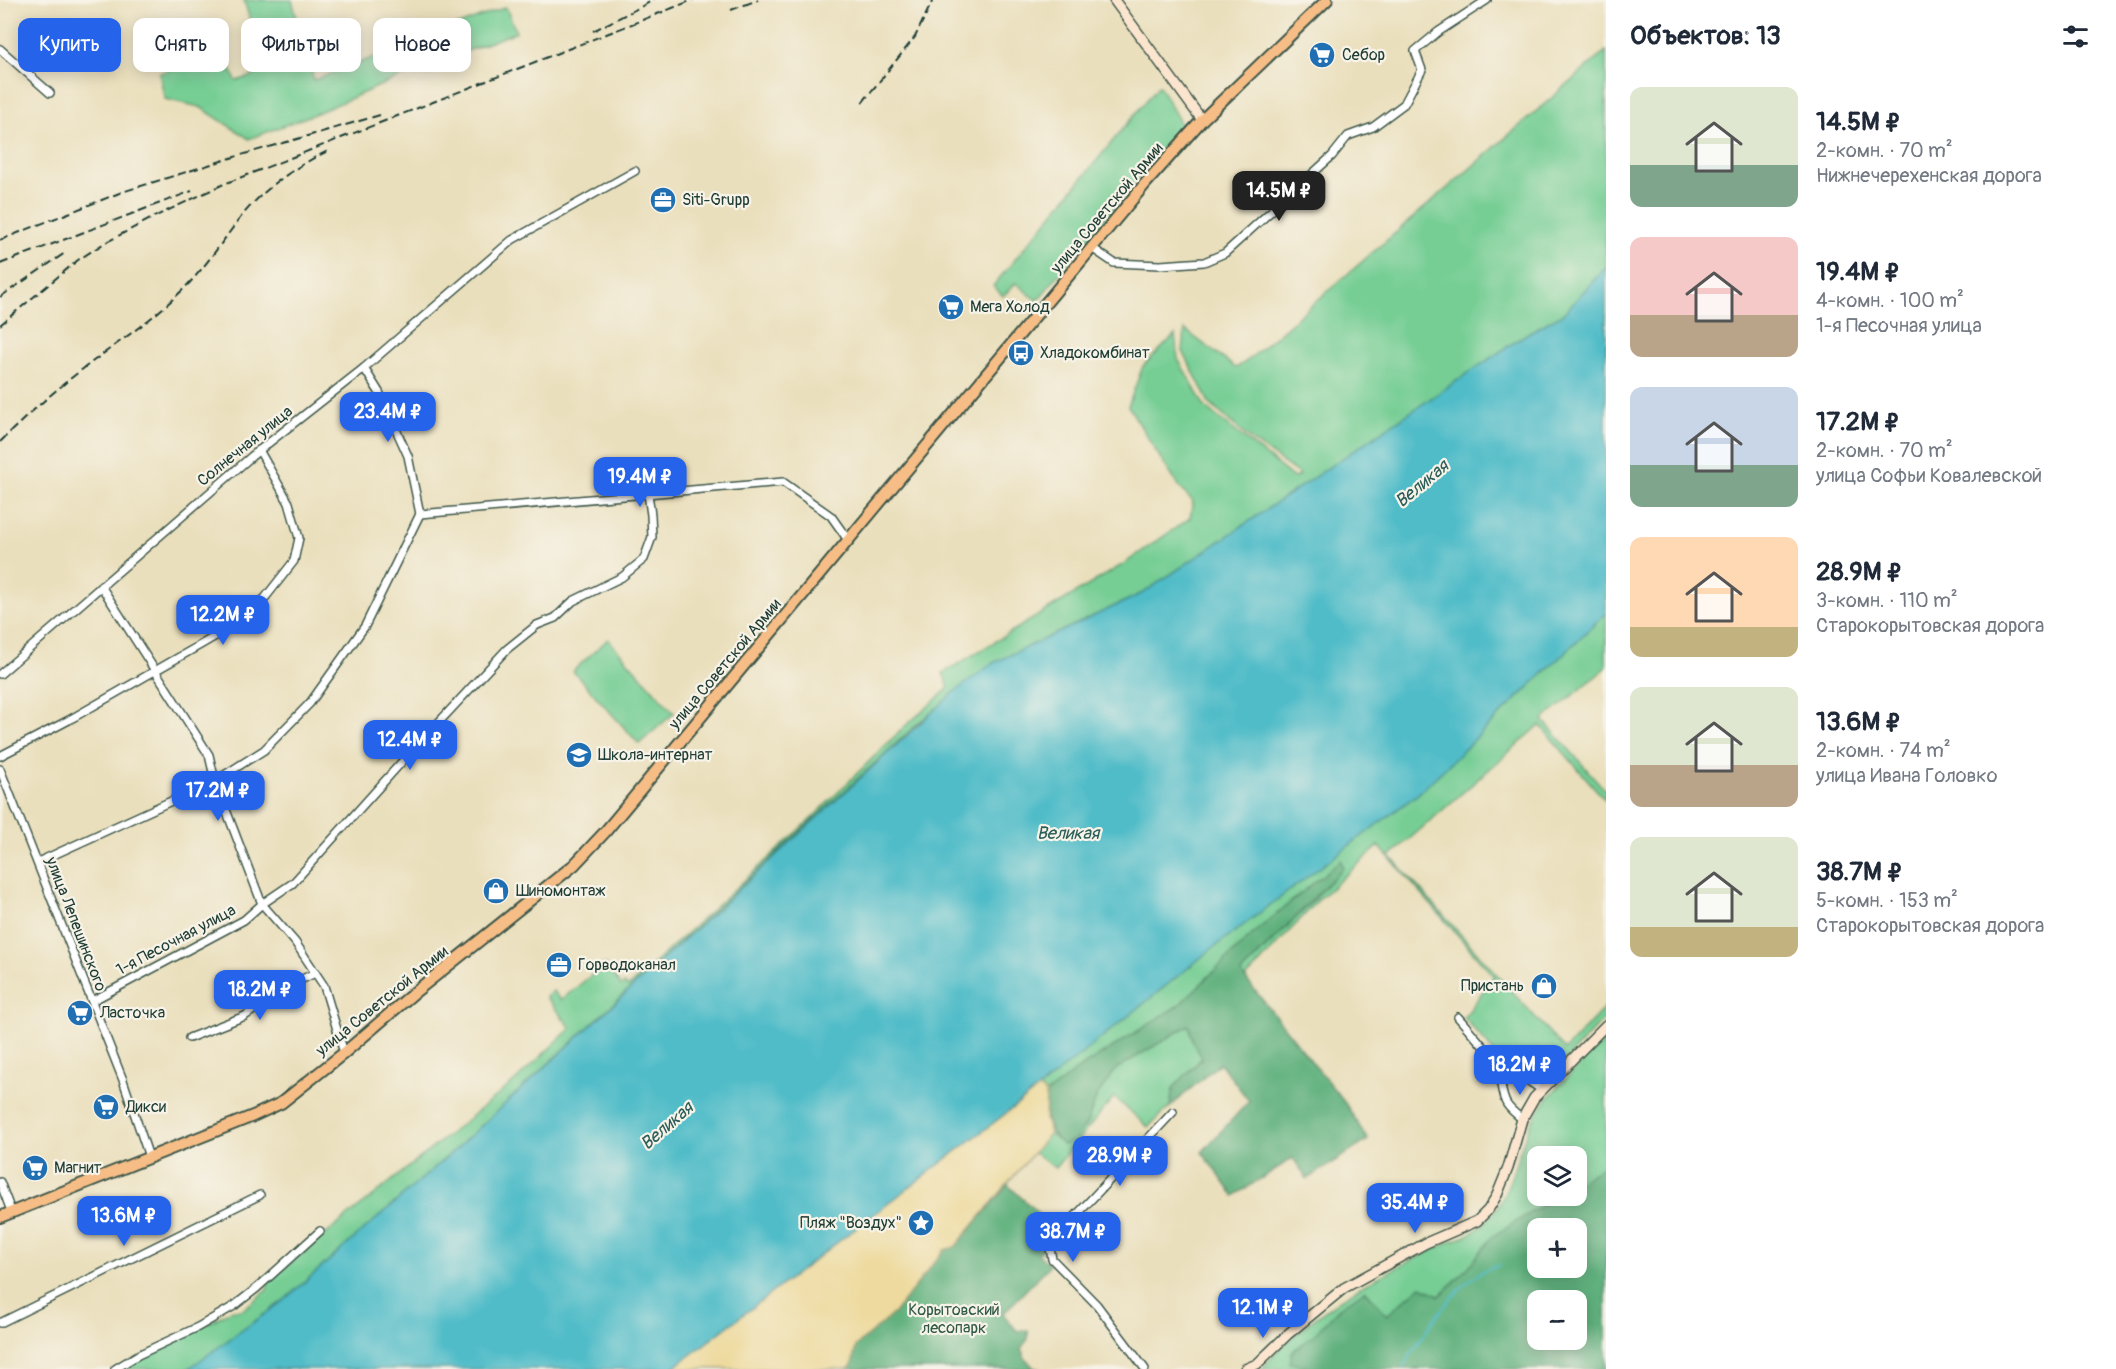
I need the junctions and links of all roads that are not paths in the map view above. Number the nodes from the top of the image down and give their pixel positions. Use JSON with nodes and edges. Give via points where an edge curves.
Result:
{"nodes":[{"id":1,"x":1114,"y":0,"type":"edge"},
{"id":2,"x":1327,"y":0,"type":"edge"},
{"id":3,"x":1487,"y":0,"type":"edge"},
{"id":4,"x":0,"y":49,"type":"edge"},
{"id":5,"x":50,"y":93,"type":"dead end"},
{"id":6,"x":1202,"y":120,"type":"junction"},
{"id":7,"x":635,"y":171,"type":"dead end"},
{"id":8,"x":1092,"y":248,"type":"junction"},
{"id":9,"x":364,"y":368,"type":"junction"},
{"id":10,"x":259,"y":450,"type":"junction"},
{"id":11,"x":648,"y":494,"type":"junction"},
{"id":12,"x":420,"y":514,"type":"junction"},
{"id":13,"x":848,"y":540,"type":"junction"},
{"id":14,"x":101,"y":586,"type":"junction"},
{"id":15,"x":156,"y":671,"type":"junction"},
{"id":16,"x":0,"y":674,"type":"edge"},
{"id":17,"x":0,"y":756,"type":"edge"},
{"id":18,"x":0,"y":769,"type":"edge"},
{"id":19,"x":216,"y":781,"type":"junction"},
{"id":20,"x":38,"y":862,"type":"junction"},
{"id":21,"x":262,"y":904,"type":"junction"},
{"id":22,"x":315,"y":973,"type":"junction"},
{"id":23,"x":92,"y":1000,"type":"junction"},
{"id":24,"x":1458,"y":1017,"type":"dead end"},
{"id":25,"x":1606,"y":1025,"type":"edge"},
{"id":26,"x":189,"y":1038,"type":"dead end"},
{"id":27,"x":344,"y":1053,"type":"junction"},
{"id":28,"x":1510,"y":1077,"type":"junction"},
{"id":29,"x":1542,"y":1090,"type":"junction"},
{"id":30,"x":1173,"y":1112,"type":"dead end"},
{"id":31,"x":1522,"y":1119,"type":"junction"},
{"id":32,"x":149,"y":1157,"type":"junction"},
{"id":33,"x":0,"y":1182,"type":"edge"},
{"id":34,"x":260,"y":1195,"type":"dead end"},
{"id":35,"x":11,"y":1211,"type":"junction"},
{"id":36,"x":0,"y":1216,"type":"edge"},
{"id":37,"x":320,"y":1231,"type":"dead end"},
{"id":38,"x":0,"y":1323,"type":"edge"},
{"id":39,"x":1260,"y":1366,"type":"edge"},
{"id":40,"x":115,"y":1369,"type":"edge"},
{"id":41,"x":1145,"y":1369,"type":"edge"},
{"id":42,"x":1245,"y":1369,"type":"edge"}],
"edges":[{"from":1,"to":6,"type":"street"},
{"from":2,"to":6,"type":"main road","name":"улица Советской Армии"},
{"from":3,"to":8,"type":"street","via":[[1415,51],[1422,70],[1404,104],[1373,127],[1348,136],[1332,156],[1225,253],[1204,262],[1160,265],[1114,263]]},
{"from":4,"to":5,"type":"street"},
{"from":6,"to":8,"type":"main road","name":"улица Советской Армии"},
{"from":7,"to":9,"type":"street","name":"Солнечная улица","via":[[512,240]]},
{"from":8,"to":13,"type":"main road","name":"улица Советской Армии"},
{"from":9,"to":10,"type":"street","name":"Солнечная улица"},
{"from":9,"to":12,"type":"street","via":[[408,456]]},
{"from":10,"to":14,"type":"street","name":"Солнечная улица"},
{"from":10,"to":15,"type":"street","via":[[289,503],[299,538],[294,561],[243,620]]},
{"from":11,"to":12,"type":"street"},
{"from":11,"to":13,"type":"street","via":[[783,482],[831,516]]},
{"from":11,"to":21,"type":"street","name":"1-я Песочная улица","via":[[652,537],[644,559],[622,577],[573,601],[555,618],[537,625],[507,649],[293,883]]},
{"from":12,"to":19,"type":"street","via":[[365,626],[310,703],[264,750]]},
{"from":13,"to":27,"type":"main road","name":"улица Советской Армии","via":[[574,865]]},
{"from":14,"to":15,"type":"street"},
{"from":14,"to":16,"type":"street","name":"Солнечная улица"},
{"from":15,"to":17,"type":"street"},
{"from":15,"to":19,"type":"street","via":[[209,755]]},
{"from":18,"to":20,"type":"street","name":"улица Лепешинского"},
{"from":19,"to":20,"type":"street"},
{"from":19,"to":21,"type":"street"},
{"from":20,"to":23,"type":"street","name":"улица Лепешинского"},
{"from":21,"to":22,"type":"street"},
{"from":21,"to":23,"type":"street","name":"1-я Песочная улица","via":[[244,920]]},
{"from":22,"to":26,"type":"street","via":[[288,986],[245,1016]]},
{"from":22,"to":27,"type":"street","via":[[324,986]]},
{"from":23,"to":32,"type":"street","name":"улица Лепешинского"},
{"from":24,"to":28,"type":"street"},
{"from":25,"to":29,"type":"street"},
{"from":27,"to":32,"type":"main road","name":"улица Советской Армии","via":[[281,1103]]},
{"from":28,"to":29,"type":"street","via":[[1523,1077]]},
{"from":28,"to":31,"type":"street","via":[[1501,1085],[1503,1101]]},
{"from":29,"to":31,"type":"street"},
{"from":30,"to":41,"type":"street","via":[[1050,1248],[1052,1259],[1097,1305]]},
{"from":31,"to":39,"type":"street","via":[[1497,1196],[1477,1221],[1426,1243],[1344,1288],[1288,1334]]},
{"from":32,"to":35,"type":"main road","name":"улица Советской Армии"},
{"from":33,"to":35,"type":"street"},
{"from":34,"to":38,"type":"street"},
{"from":35,"to":36,"type":"main road","name":"улица Советской Армии"},
{"from":37,"to":40,"type":"street","via":[[234,1306]]},
{"from":39,"to":42,"type":"street"}]}
